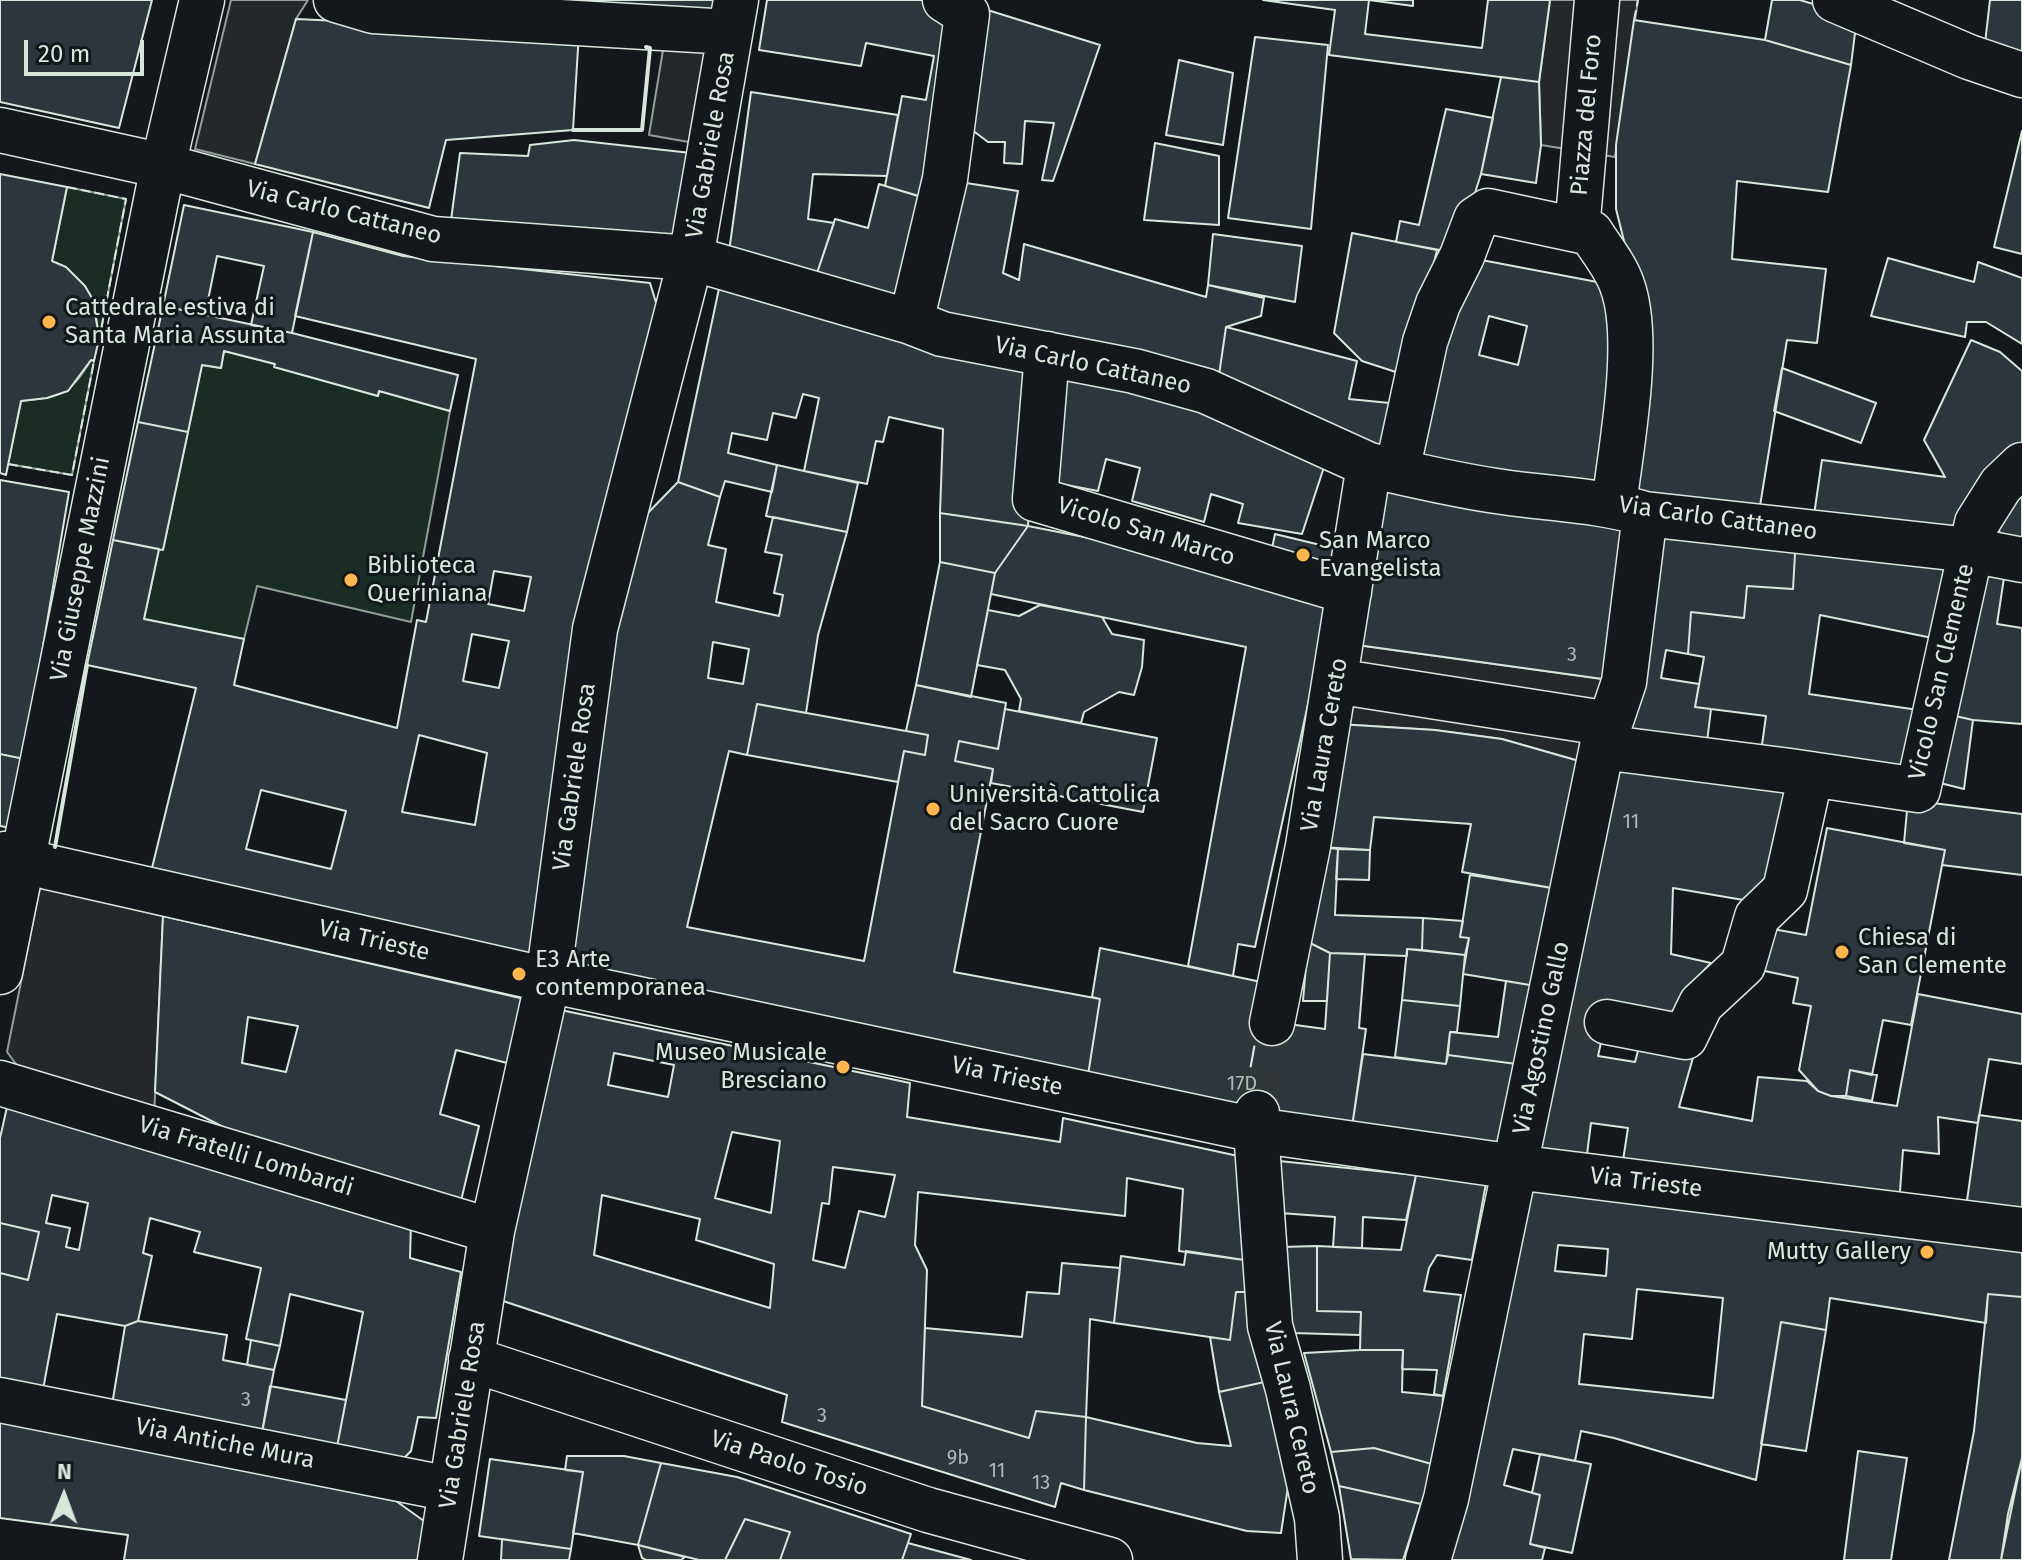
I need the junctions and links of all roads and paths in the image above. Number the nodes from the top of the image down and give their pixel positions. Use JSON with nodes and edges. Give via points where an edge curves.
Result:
{"nodes":[{"id":1,"x":202,"y":0,"type":"edge"},
{"id":2,"x":336,"y":0,"type":"edge"},
{"id":3,"x":945,"y":0,"type":"edge"},
{"id":4,"x":1597,"y":0,"type":"edge"},
{"id":5,"x":1835,"y":0,"type":"edge"},
{"id":6,"x":733,"y":16,"type":"edge"},
{"id":7,"x":2022,"y":75,"type":"edge"},
{"id":8,"x":0,"y":130,"type":"edge"},
{"id":9,"x":163,"y":166,"type":"junction"},
{"id":10,"x":1577,"y":230,"type":"junction"},
{"id":11,"x":691,"y":258,"type":"junction"},
{"id":12,"x":1622,"y":282,"type":"joint"},
{"id":13,"x":911,"y":322,"type":"junction"},
{"id":14,"x":1047,"y":354,"type":"junction"},
{"id":15,"x":2022,"y":465,"type":"edge"},
{"id":16,"x":1383,"y":468,"type":"junction"},
{"id":17,"x":1630,"y":509,"type":"junction"},
{"id":18,"x":1973,"y":536,"type":"junction"},
{"id":19,"x":2022,"y":560,"type":"edge"},
{"id":20,"x":1349,"y":592,"type":"junction"},
{"id":21,"x":1335,"y":681,"type":"junction"},
{"id":22,"x":1606,"y":736,"type":"junction"},
{"id":23,"x":1811,"y":774,"type":"junction"},
{"id":24,"x":14,"y":857,"type":"junction"},
{"id":25,"x":0,"y":972,"type":"edge"},
{"id":26,"x":548,"y":980,"type":"junction"},
{"id":27,"x":1607,"y":1022,"type":"tunnel mouth"},
{"id":28,"x":1272,"y":1023,"type":"tunnel mouth"},
{"id":29,"x":0,"y":1083,"type":"edge"},
{"id":30,"x":1257,"y":1122,"type":"junction"},
{"id":31,"x":1515,"y":1167,"type":"junction"},
{"id":32,"x":2022,"y":1230,"type":"edge"},
{"id":33,"x":492,"y":1231,"type":"junction"},
{"id":34,"x":471,"y":1359,"type":"junction"},
{"id":35,"x":0,"y":1400,"type":"edge"},
{"id":36,"x":450,"y":1489,"type":"junction"},
{"id":37,"x":440,"y":1560,"type":"edge"},
{"id":38,"x":1110,"y":1560,"type":"edge"},
{"id":39,"x":1320,"y":1560,"type":"edge"},
{"id":40,"x":1428,"y":1560,"type":"edge"}],
"edges":[{"from":1,"to":9,"type":"street","name":"Via Giuseppe Mazzini"},
{"from":2,"to":6,"type":"street","via":[[373,11],[661,28]]},
{"from":3,"to":13,"type":"street","via":[[967,14],[962,64],[945,179]]},
{"from":4,"to":10,"type":"street","name":"Piazza del Foro"},
{"from":5,"to":7,"type":"street"},
{"from":6,"to":11,"type":"street","name":"Via Gabriele Rosa"},
{"from":8,"to":9,"type":"street","name":"Via Carlo Cattaneo"},
{"from":9,"to":11,"type":"street","name":"Via Carlo Cattaneo","via":[[433,239]]},
{"from":9,"to":24,"type":"street","name":"Via Giuseppe Mazzini"},
{"from":10,"to":12,"type":"street","name":"Via Laura Cereto","via":[[1591,233]]},
{"from":10,"to":16,"type":"street","name":"Via Laura Cereto","via":[[1488,211],[1476,219],[1438,304]]},
{"from":11,"to":13,"type":"street","name":"Via Carlo Cattaneo"},
{"from":11,"to":26,"type":"street","name":"Via Gabriele Rosa","via":[[595,629]]},
{"from":12,"to":17,"type":"street","name":"Via Agostino Gallo","via":[[1628,305]]},
{"from":13,"to":14,"type":"street","name":"Via Carlo Cattaneo","via":[[942,334]]},
{"from":14,"to":16,"type":"street","name":"Via Carlo Cattaneo","via":[[1206,391]]},
{"from":14,"to":20,"type":"street","name":"Vicolo San Marco","via":[[1035,499]]},
{"from":15,"to":18,"type":"street","name":"Vicolo San Clemente","via":[[2001,485]]},
{"from":16,"to":17,"type":"street","name":"Via Carlo Cattaneo","via":[[1500,492]]},
{"from":16,"to":20,"type":"street","name":"Via Laura Cereto"},
{"from":17,"to":18,"type":"street","name":"Via Carlo Cattaneo"},
{"from":17,"to":22,"type":"street","name":"Via Agostino Gallo","via":[[1624,682]]},
{"from":18,"to":19,"type":"street","name":"Via Carlo Cattaneo"},
{"from":18,"to":23,"type":"street","name":"Vicolo San Clemente","via":[[1918,790]]},
{"from":20,"to":21,"type":"street","name":"Via Laura Cereto"},
{"from":21,"to":22,"type":"street","name":"Vicolo San Clemente"},
{"from":21,"to":28,"type":"street","name":"Via Laura Cereto"},
{"from":22,"to":23,"type":"street","name":"Vicolo San Clemente"},
{"from":22,"to":31,"type":"street","name":"Via Agostino Gallo","via":[[1552,1012]]},
{"from":23,"to":27,"type":"street","via":[[1785,890],[1757,917],[1743,965],[1701,1004],[1685,1037]]},
{"from":24,"to":25,"type":"street","name":"Via Giuseppe Mazzini"},
{"from":24,"to":26,"type":"street","name":"Via Trieste"},
{"from":26,"to":30,"type":"street","name":"Via Trieste"},
{"from":26,"to":33,"type":"street","name":"Via Gabriele Rosa"},
{"from":29,"to":33,"type":"street","name":"Via Fratelli Lombardi"},
{"from":30,"to":31,"type":"street","name":"Via Trieste"},
{"from":30,"to":39,"type":"street","name":"Via Laura Cereto","via":[[1270,1326],[1317,1518]]},
{"from":31,"to":32,"type":"street","name":"Via Trieste"},
{"from":31,"to":40,"type":"street","name":"Via Agostino Gallo","via":[[1446,1499]]},
{"from":33,"to":34,"type":"street","name":"Via Gabriele Rosa"},
{"from":34,"to":36,"type":"street","name":"Via Gabriele Rosa"},
{"from":34,"to":38,"type":"street","name":"Via Paolo Tosio","via":[[928,1510]]},
{"from":35,"to":36,"type":"street","name":"Via Antiche Mura"},
{"from":36,"to":37,"type":"street","name":"Via Gabriele Rosa"}]}
